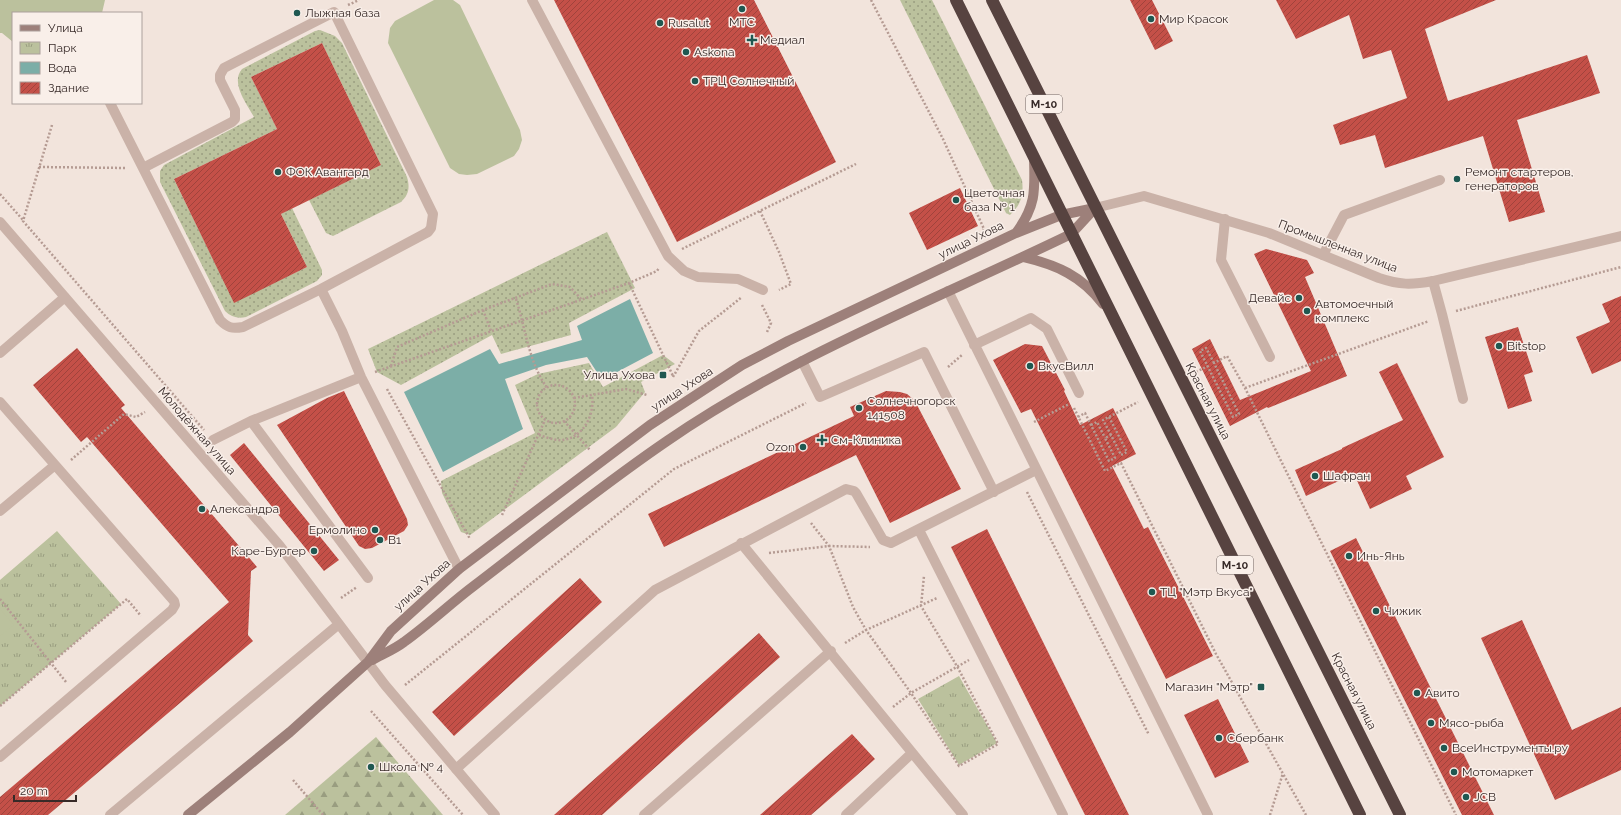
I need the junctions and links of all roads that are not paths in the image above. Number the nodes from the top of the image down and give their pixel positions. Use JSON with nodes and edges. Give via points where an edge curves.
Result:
{"nodes":[{"id":1,"x":532,"y":0,"type":"edge"},
{"id":2,"x":956,"y":0,"type":"edge"},
{"id":3,"x":992,"y":0,"type":"edge"},
{"id":4,"x":111,"y":104,"type":"edge"},
{"id":5,"x":1034,"y":159,"type":"junction"},
{"id":6,"x":143,"y":168,"type":"junction"},
{"id":7,"x":1440,"y":180,"type":"dead end"},
{"id":8,"x":1095,"y":208,"type":"junction"},
{"id":9,"x":1061,"y":215,"type":"junction"},
{"id":10,"x":1224,"y":219,"type":"junction"},
{"id":11,"x":0,"y":222,"type":"edge"},
{"id":12,"x":1016,"y":233,"type":"junction"},
{"id":13,"x":1071,"y":234,"type":"junction"},
{"id":14,"x":1621,"y":236,"type":"edge"},
{"id":15,"x":1323,"y":255,"type":"junction"},
{"id":16,"x":1023,"y":257,"type":"junction"},
{"id":17,"x":1433,"y":281,"type":"junction"},
{"id":18,"x":321,"y":289,"type":"junction"},
{"id":19,"x":764,"y":290,"type":"road end"},
{"id":20,"x":948,"y":291,"type":"junction"},
{"id":21,"x":65,"y":297,"type":"junction"},
{"id":22,"x":1111,"y":314,"type":"junction"},
{"id":23,"x":974,"y":345,"type":"junction"},
{"id":24,"x":0,"y":354,"type":"edge"},
{"id":25,"x":1270,"y":357,"type":"dead end"},
{"id":26,"x":802,"y":361,"type":"junction"},
{"id":27,"x":361,"y":377,"type":"junction"},
{"id":28,"x":1078,"y":393,"type":"dead end"},
{"id":29,"x":1463,"y":399,"type":"dead end"},
{"id":30,"x":0,"y":402,"type":"edge"},
{"id":31,"x":251,"y":421,"type":"junction"},
{"id":32,"x":213,"y":440,"type":"road end"},
{"id":33,"x":55,"y":465,"type":"junction"},
{"id":34,"x":1036,"y":470,"type":"junction"},
{"id":35,"x":994,"y":492,"type":"junction"},
{"id":36,"x":0,"y":511,"type":"edge"},
{"id":37,"x":919,"y":530,"type":"junction"},
{"id":38,"x":741,"y":543,"type":"junction"},
{"id":39,"x":459,"y":569,"type":"junction"},
{"id":40,"x":368,"y":578,"type":"dead end"},
{"id":41,"x":339,"y":624,"type":"junction"},
{"id":42,"x":831,"y":651,"type":"junction"},
{"id":43,"x":368,"y":662,"type":"junction"},
{"id":44,"x":912,"y":753,"type":"junction"},
{"id":45,"x":0,"y":757,"type":"edge"},
{"id":46,"x":456,"y":769,"type":"junction"},
{"id":47,"x":110,"y":815,"type":"edge"},
{"id":48,"x":188,"y":815,"type":"edge"},
{"id":49,"x":495,"y":815,"type":"edge"},
{"id":50,"x":644,"y":815,"type":"edge"},
{"id":51,"x":846,"y":815,"type":"edge"},
{"id":52,"x":963,"y":815,"type":"edge"},
{"id":53,"x":1063,"y":815,"type":"edge"},
{"id":54,"x":1208,"y":815,"type":"edge"},
{"id":55,"x":1360,"y":815,"type":"edge"},
{"id":56,"x":1400,"y":815,"type":"edge"}],
"edges":[{"from":1,"to":19,"type":"street","via":[[668,256],[684,271],[698,277],[738,279]]},
{"from":2,"to":5,"type":"highway","number":"М-10"},
{"from":3,"to":8,"type":"highway","name":"Красная улица","number":"М-10"},
{"from":4,"to":6,"type":"street"},
{"from":5,"to":9,"type":"highway","number":"М-10"},
{"from":5,"to":12,"type":"street","via":[[1033,203]]},
{"from":6,"to":18,"type":"street","via":[[220,320],[227,327],[244,327]]},
{"from":6,"to":18,"type":"street","via":[[235,119],[236,110],[220,80],[224,68],[334,12],[433,214],[428,232]]},
{"from":7,"to":15,"type":"street","via":[[1344,215]]},
{"from":8,"to":9,"type":"street","name":"улица Ухова"},
{"from":8,"to":10,"type":"street","name":"Промышленная улица","via":[[1144,196]]},
{"from":8,"to":13,"type":"street"},
{"from":8,"to":56,"type":"highway","name":"Красная улица","number":"М-10"},
{"from":9,"to":12,"type":"street","name":"улица Ухова"},
{"from":9,"to":13,"type":"highway","number":"М-10"},
{"from":10,"to":15,"type":"street","name":"Промышленная улица"},
{"from":10,"to":25,"type":"street","via":[[1221,260]]},
{"from":11,"to":21,"type":"street","name":"Молодёжная улица"},
{"from":12,"to":39,"type":"street","name":"улица Ухова","via":[[742,365],[650,425]]},
{"from":13,"to":16,"type":"street","name":"улица Ухова"},
{"from":13,"to":22,"type":"highway","number":"М-10"},
{"from":14,"to":17,"type":"street","name":"Промышленная улица"},
{"from":15,"to":17,"type":"street","name":"Промышленная улица","via":[[1398,284]]},
{"from":16,"to":20,"type":"street","name":"улица Ухова"},
{"from":16,"to":22,"type":"street","via":[[1047,263],[1082,281]]},
{"from":17,"to":29,"type":"street"},
{"from":18,"to":27,"type":"street"},
{"from":20,"to":23,"type":"street"},
{"from":20,"to":26,"type":"street","name":"улица Ухова"},
{"from":21,"to":24,"type":"street"},
{"from":21,"to":41,"type":"street","name":"Молодёжная улица","via":[[280,546]]},
{"from":22,"to":55,"type":"highway","number":"М-10"},
{"from":23,"to":28,"type":"street","via":[[1031,318],[1047,329]]},
{"from":23,"to":34,"type":"street"},
{"from":26,"to":35,"type":"street","via":[[820,397],[924,352]]},
{"from":26,"to":43,"type":"street","name":"улица Ухова","via":[[747,391],[666,442],[474,586],[403,643]]},
{"from":27,"to":31,"type":"street"},
{"from":27,"to":39,"type":"street"},
{"from":30,"to":33,"type":"street"},
{"from":31,"to":32,"type":"street"},
{"from":31,"to":40,"type":"street"},
{"from":33,"to":36,"type":"street"},
{"from":33,"to":45,"type":"street","via":[[174,601],[175,608]]},
{"from":34,"to":35,"type":"street"},
{"from":34,"to":54,"type":"street"},
{"from":35,"to":37,"type":"street"},
{"from":37,"to":38,"type":"street","via":[[891,543],[884,540],[856,493],[846,489]]},
{"from":37,"to":53,"type":"street"},
{"from":38,"to":42,"type":"street"},
{"from":38,"to":46,"type":"street","via":[[655,590]]},
{"from":39,"to":43,"type":"street","name":"улица Ухова","via":[[391,631]]},
{"from":41,"to":43,"type":"street","name":"Молодёжная улица"},
{"from":41,"to":47,"type":"street"},
{"from":42,"to":44,"type":"street"},
{"from":42,"to":50,"type":"street"},
{"from":43,"to":46,"type":"street","name":"Молодёжная улица"},
{"from":43,"to":48,"type":"street","name":"улица Ухова","via":[[290,732]]},
{"from":44,"to":51,"type":"street"},
{"from":44,"to":52,"type":"street"},
{"from":46,"to":49,"type":"street","name":"Молодёжная улица"}]}
